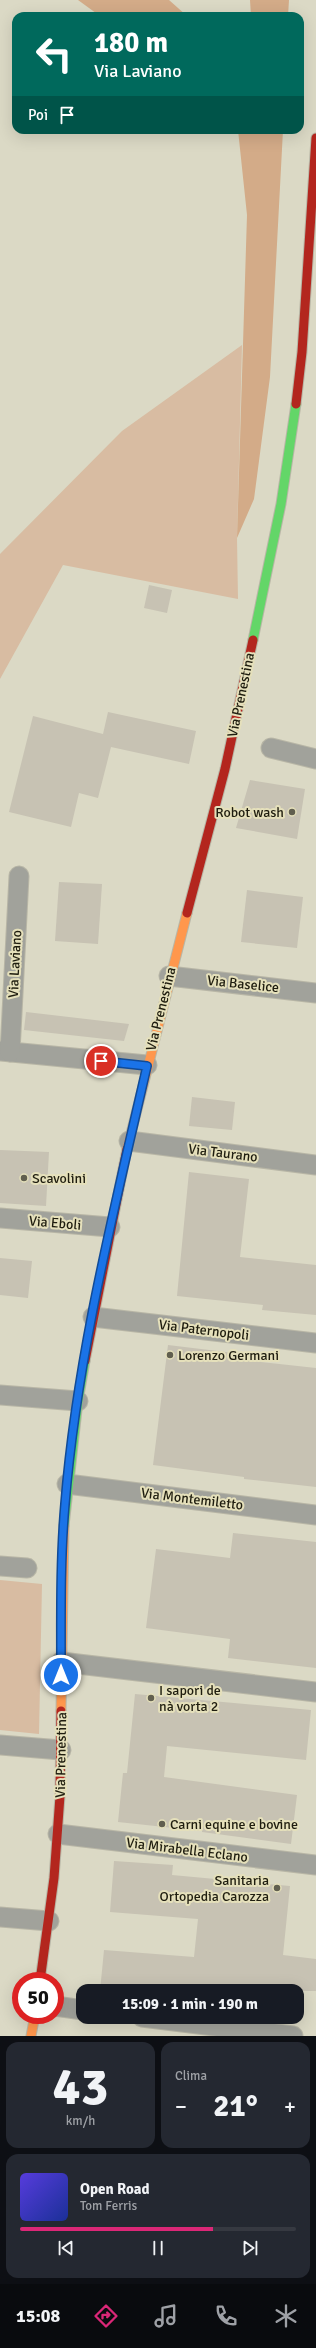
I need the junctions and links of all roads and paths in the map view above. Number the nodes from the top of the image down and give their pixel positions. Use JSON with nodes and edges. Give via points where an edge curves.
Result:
{"nodes":[{"id":1,"x":316,"y":138,"type":"edge"},
{"id":2,"x":271,"y":748,"type":"dead end"},
{"id":3,"x":316,"y":759,"type":"edge"},
{"id":4,"x":19,"y":876,"type":"dead end"},
{"id":5,"x":169,"y":976,"type":"junction"},
{"id":6,"x":316,"y":993,"type":"edge"},
{"id":7,"x":5,"y":1052,"type":"edge"},
{"id":8,"x":147,"y":1066,"type":"junction"},
{"id":9,"x":129,"y":1141,"type":"junction"},
{"id":10,"x":316,"y":1165,"type":"edge"},
{"id":11,"x":0,"y":1218,"type":"edge"},
{"id":12,"x":110,"y":1227,"type":"junction"},
{"id":13,"x":93,"y":1317,"type":"junction"},
{"id":14,"x":316,"y":1343,"type":"edge"},
{"id":15,"x":0,"y":1395,"type":"edge"},
{"id":16,"x":78,"y":1401,"type":"junction"},
{"id":17,"x":67,"y":1484,"type":"junction"},
{"id":18,"x":316,"y":1515,"type":"edge"},
{"id":19,"x":0,"y":1566,"type":"edge"},
{"id":20,"x":27,"y":1568,"type":"dead end"},
{"id":21,"x":61,"y":1662,"type":"junction"},
{"id":22,"x":316,"y":1692,"type":"edge"},
{"id":23,"x":0,"y":1745,"type":"edge"},
{"id":24,"x":61,"y":1750,"type":"junction"},
{"id":25,"x":58,"y":1834,"type":"junction"},
{"id":26,"x":316,"y":1865,"type":"edge"},
{"id":27,"x":0,"y":1917,"type":"edge"},
{"id":28,"x":49,"y":1921,"type":"junction"},
{"id":29,"x":41,"y":1972,"type":"edge"},
{"id":30,"x":64,"y":2007,"type":"edge"},
{"id":31,"x":76,"y":2009,"type":"edge"},
{"id":32,"x":33,"y":2024,"type":"edge"},
{"id":33,"x":198,"y":2024,"type":"edge"},
{"id":34,"x":31,"y":2036,"type":"edge"},
{"id":35,"x":293,"y":2036,"type":"edge"}],
"edges":[{"from":1,"to":5,"type":"main road","name":"Via Prenestina","via":[[306,313],[288,463],[234,730]]},
{"from":2,"to":3,"type":"street"},
{"from":4,"to":7,"type":"street","name":"Via Laviano"},
{"from":5,"to":6,"type":"street","name":"Via Baselice"},
{"from":5,"to":8,"type":"main road","name":"Via Prenestina"},
{"from":7,"to":8,"type":"street","name":"Via Laviano"},
{"from":8,"to":9,"type":"main road","name":"Via Prenestina"},
{"from":9,"to":10,"type":"street","name":"Via Taurano"},
{"from":9,"to":12,"type":"main road","name":"Via Prenestina"},
{"from":11,"to":12,"type":"street","name":"Via Eboli"},
{"from":12,"to":13,"type":"main road","name":"Via Prenestina"},
{"from":13,"to":14,"type":"street","name":"Via Paternopoli"},
{"from":13,"to":16,"type":"main road","name":"Via Prenestina"},
{"from":15,"to":16,"type":"street"},
{"from":16,"to":17,"type":"main road","name":"Via Prenestina"},
{"from":17,"to":18,"type":"street","name":"Via Montemiletto"},
{"from":17,"to":21,"type":"main road","name":"Via Prenestina","via":[[62,1558]]},
{"from":19,"to":20,"type":"street"},
{"from":21,"to":22,"type":"street"},
{"from":21,"to":24,"type":"main road","name":"Via Prenestina"},
{"from":23,"to":24,"type":"street"},
{"from":24,"to":25,"type":"main road","name":"Via Prenestina"},
{"from":25,"to":26,"type":"street","name":"Via Mirabella Eclano"},
{"from":25,"to":28,"type":"main road","name":"Via Prenestina"},
{"from":27,"to":28,"type":"street"},
{"from":28,"to":29,"type":"main road","name":"Via Prenestina"},
{"from":30,"to":31,"type":"street"},
{"from":32,"to":34,"type":"main road"},
{"from":33,"to":35,"type":"street"}]}
